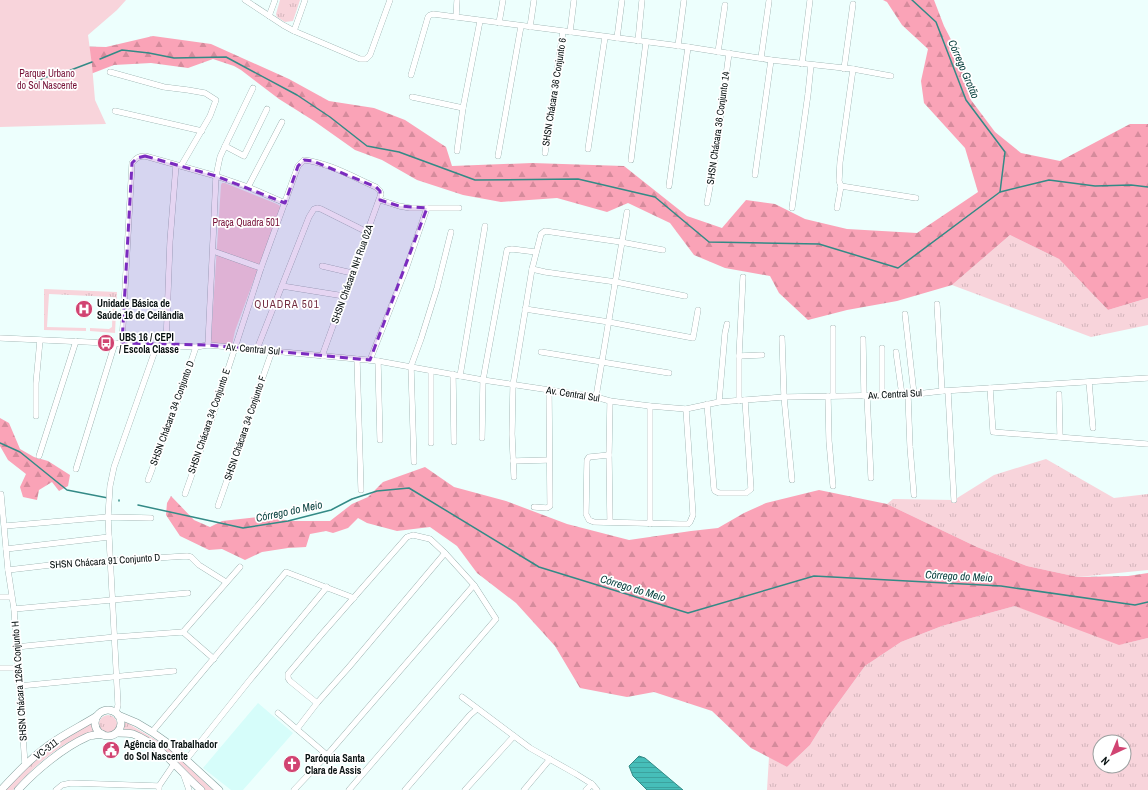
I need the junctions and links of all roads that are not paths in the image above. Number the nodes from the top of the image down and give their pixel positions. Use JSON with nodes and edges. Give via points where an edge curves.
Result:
{"nodes":[{"id":1,"x":245,"y":0,"type":"edge"},
{"id":2,"x":275,"y":0,"type":"edge"},
{"id":3,"x":305,"y":0,"type":"edge"},
{"id":4,"x":390,"y":0,"type":"edge"},
{"id":5,"x":457,"y":0,"type":"edge"},
{"id":6,"x":503,"y":0,"type":"edge"},
{"id":7,"x":534,"y":0,"type":"edge"},
{"id":8,"x":574,"y":0,"type":"edge"},
{"id":9,"x":622,"y":0,"type":"edge"},
{"id":10,"x":642,"y":0,"type":"edge"},
{"id":11,"x":684,"y":0,"type":"edge"},
{"id":12,"x":810,"y":0,"type":"edge"},
{"id":13,"x":769,"y":2,"type":"dead end"},
{"id":14,"x":853,"y":4,"type":"dead end"},
{"id":15,"x":725,"y":5,"type":"dead end"},
{"id":16,"x":269,"y":16,"type":"junction"},
{"id":17,"x":456,"y":16,"type":"junction"},
{"id":18,"x":480,"y":21,"type":"junction"},
{"id":19,"x":499,"y":23,"type":"junction"},
{"id":20,"x":521,"y":26,"type":"junction"},
{"id":21,"x":530,"y":27,"type":"junction"},
{"id":22,"x":294,"y":31,"type":"junction"},
{"id":23,"x":563,"y":32,"type":"junction"},
{"id":24,"x":570,"y":32,"type":"junction"},
{"id":25,"x":605,"y":37,"type":"junction"},
{"id":26,"x":618,"y":38,"type":"junction"},
{"id":27,"x":638,"y":41,"type":"junction"},
{"id":28,"x":646,"y":42,"type":"junction"},
{"id":29,"x":678,"y":46,"type":"junction"},
{"id":30,"x":688,"y":47,"type":"junction"},
{"id":31,"x":718,"y":52,"type":"junction"},
{"id":32,"x":729,"y":53,"type":"junction"},
{"id":33,"x":761,"y":58,"type":"junction"},
{"id":34,"x":771,"y":60,"type":"junction"},
{"id":35,"x":802,"y":64,"type":"junction"},
{"id":36,"x":811,"y":65,"type":"junction"},
{"id":37,"x":844,"y":69,"type":"junction"},
{"id":38,"x":853,"y":69,"type":"junction"},
{"id":39,"x":110,"y":72,"type":"dead end"},
{"id":40,"x":411,"y":75,"type":"dead end"},
{"id":41,"x":892,"y":76,"type":"dead end"},
{"id":42,"x":253,"y":88,"type":"dead end"},
{"id":43,"x":412,"y":96,"type":"dead end"},
{"id":44,"x":463,"y":108,"type":"junction"},
{"id":45,"x":268,"y":109,"type":"dead end"},
{"id":46,"x":115,"y":111,"type":"dead end"},
{"id":47,"x":282,"y":122,"type":"dead end"},
{"id":48,"x":202,"y":131,"type":"junction"},
{"id":49,"x":224,"y":146,"type":"junction"},
{"id":50,"x":588,"y":149,"type":"dead end"},
{"id":51,"x":457,"y":151,"type":"dead end"},
{"id":52,"x":545,"y":153,"type":"dead end"},
{"id":53,"x":498,"y":156,"type":"dead end"},
{"id":54,"x":630,"y":160,"type":"dead end"},
{"id":55,"x":178,"y":165,"type":"junction"},
{"id":56,"x":755,"y":174,"type":"dead end"},
{"id":57,"x":216,"y":176,"type":"junction"},
{"id":58,"x":669,"y":186,"type":"dead end"},
{"id":59,"x":841,"y":186,"type":"junction"},
{"id":60,"x":248,"y":187,"type":"junction"},
{"id":61,"x":380,"y":191,"type":"joint"},
{"id":62,"x":916,"y":198,"type":"dead end"},
{"id":63,"x":380,"y":200,"type":"junction"},
{"id":64,"x":285,"y":203,"type":"junction"},
{"id":65,"x":707,"y":203,"type":"dead end"},
{"id":66,"x":427,"y":208,"type":"junction"},
{"id":67,"x":459,"y":208,"type":"dead end"},
{"id":68,"x":792,"y":208,"type":"dead end"},
{"id":69,"x":837,"y":208,"type":"dead end"},
{"id":70,"x":627,"y":212,"type":"dead end"},
{"id":71,"x":486,"y":226,"type":"dead end"},
{"id":72,"x":367,"y":232,"type":"junction"},
{"id":73,"x":451,"y":232,"type":"dead end"},
{"id":74,"x":621,"y":242,"type":"junction"},
{"id":75,"x":663,"y":250,"type":"dead end"},
{"id":76,"x":213,"y":251,"type":"junction"},
{"id":77,"x":536,"y":252,"type":"junction"},
{"id":78,"x":322,"y":266,"type":"dead end"},
{"id":79,"x":261,"y":268,"type":"junction"},
{"id":80,"x":532,"y":269,"type":"junction"},
{"id":81,"x":352,"y":273,"type":"junction"},
{"id":82,"x":743,"y":277,"type":"dead end"},
{"id":83,"x":616,"y":282,"type":"junction"},
{"id":84,"x":282,"y":286,"type":"junction"},
{"id":85,"x":344,"y":296,"type":"junction"},
{"id":86,"x":685,"y":296,"type":"dead end"},
{"id":87,"x":937,"y":304,"type":"dead end"},
{"id":88,"x":525,"y":309,"type":"junction"},
{"id":89,"x":698,"y":310,"type":"dead end"},
{"id":90,"x":905,"y":314,"type":"dead end"},
{"id":91,"x":609,"y":322,"type":"junction"},
{"id":92,"x":727,"y":324,"type":"dead end"},
{"id":93,"x":834,"y":328,"type":"dead end"},
{"id":94,"x":0,"y":338,"type":"edge"},
{"id":95,"x":782,"y":338,"type":"dead end"},
{"id":96,"x":863,"y":339,"type":"dead end"},
{"id":97,"x":40,"y":340,"type":"junction"},
{"id":98,"x":76,"y":341,"type":"junction"},
{"id":99,"x":115,"y":343,"type":"junction"},
{"id":100,"x":122,"y":343,"type":"junction"},
{"id":101,"x":157,"y":345,"type":"junction"},
{"id":102,"x":166,"y":345,"type":"junction"},
{"id":103,"x":208,"y":345,"type":"junction"},
{"id":104,"x":196,"y":347,"type":"junction"},
{"id":105,"x":234,"y":348,"type":"junction"},
{"id":106,"x":882,"y":348,"type":"dead end"},
{"id":107,"x":257,"y":349,"type":"junction"},
{"id":108,"x":272,"y":351,"type":"junction"},
{"id":109,"x":541,"y":352,"type":"dead end"},
{"id":110,"x":896,"y":352,"type":"dead end"},
{"id":111,"x":762,"y":355,"type":"dead end"},
{"id":112,"x":322,"y":356,"type":"junction"},
{"id":113,"x":739,"y":356,"type":"junction"},
{"id":114,"x":357,"y":359,"type":"junction"},
{"id":115,"x":370,"y":360,"type":"junction"},
{"id":116,"x":378,"y":361,"type":"junction"},
{"id":117,"x":602,"y":363,"type":"junction"},
{"id":118,"x":411,"y":366,"type":"junction"},
{"id":119,"x":431,"y":371,"type":"junction"},
{"id":120,"x":453,"y":374,"type":"junction"},
{"id":121,"x":669,"y":374,"type":"dead end"},
{"id":122,"x":460,"y":376,"type":"junction"},
{"id":123,"x":1148,"y":378,"type":"edge"},
{"id":124,"x":483,"y":380,"type":"junction"},
{"id":125,"x":1089,"y":382,"type":"junction"},
{"id":126,"x":513,"y":385,"type":"junction"},
{"id":127,"x":990,"y":388,"type":"junction"},
{"id":128,"x":550,"y":391,"type":"junction"},
{"id":129,"x":945,"y":391,"type":"junction"},
{"id":130,"x":911,"y":394,"type":"junction"},
{"id":131,"x":1059,"y":394,"type":"dead end"},
{"id":132,"x":902,"y":395,"type":"junction"},
{"id":133,"x":784,"y":396,"type":"junction"},
{"id":134,"x":830,"y":396,"type":"junction"},
{"id":135,"x":865,"y":396,"type":"junction"},
{"id":136,"x":882,"y":396,"type":"junction"},
{"id":137,"x":596,"y":398,"type":"junction"},
{"id":138,"x":742,"y":400,"type":"junction"},
{"id":139,"x":610,"y":401,"type":"junction"},
{"id":140,"x":719,"y":402,"type":"junction"},
{"id":141,"x":708,"y":404,"type":"junction"},
{"id":142,"x":650,"y":406,"type":"junction"},
{"id":143,"x":686,"y":408,"type":"junction"},
{"id":144,"x":36,"y":416,"type":"dead end"},
{"id":145,"x":1093,"y":428,"type":"dead end"},
{"id":146,"x":1060,"y":437,"type":"junction"},
{"id":147,"x":482,"y":438,"type":"dead end"},
{"id":148,"x":380,"y":440,"type":"dead end"},
{"id":149,"x":454,"y":442,"type":"dead end"},
{"id":150,"x":432,"y":443,"type":"dead end"},
{"id":151,"x":1147,"y":444,"type":"dead end"},
{"id":152,"x":609,"y":455,"type":"junction"},
{"id":153,"x":39,"y":456,"type":"dead end"},
{"id":154,"x":513,"y":460,"type":"junction"},
{"id":155,"x":549,"y":460,"type":"junction"},
{"id":156,"x":414,"y":462,"type":"dead end"},
{"id":157,"x":76,"y":469,"type":"dead end"},
{"id":158,"x":514,"y":477,"type":"dead end"},
{"id":159,"x":871,"y":478,"type":"dead end"},
{"id":160,"x":148,"y":480,"type":"dead end"},
{"id":161,"x":792,"y":480,"type":"dead end"},
{"id":162,"x":833,"y":486,"type":"dead end"},
{"id":163,"x":361,"y":490,"type":"dead end"},
{"id":164,"x":0,"y":494,"type":"edge"},
{"id":165,"x":184,"y":494,"type":"dead end"},
{"id":166,"x":914,"y":495,"type":"dead end"},
{"id":167,"x":954,"y":500,"type":"dead end"},
{"id":168,"x":218,"y":506,"type":"dead end"},
{"id":169,"x":534,"y":507,"type":"dead end"},
{"id":170,"x":108,"y":517,"type":"junction"},
{"id":171,"x":151,"y":518,"type":"dead end"},
{"id":172,"x":610,"y":522,"type":"junction"},
{"id":173,"x":650,"y":524,"type":"junction"},
{"id":174,"x":4,"y":526,"type":"junction"},
{"id":175,"x":110,"y":537,"type":"junction"},
{"id":176,"x":6,"y":549,"type":"junction"},
{"id":177,"x":445,"y":553,"type":"junction"},
{"id":178,"x":111,"y":561,"type":"junction"},
{"id":179,"x":240,"y":567,"type":"dead end"},
{"id":180,"x":8,"y":570,"type":"junction"},
{"id":181,"x":226,"y":582,"type":"junction"},
{"id":182,"x":474,"y":585,"type":"junction"},
{"id":183,"x":327,"y":587,"type":"junction"},
{"id":184,"x":188,"y":593,"type":"dead end"},
{"id":185,"x":0,"y":597,"type":"edge"},
{"id":186,"x":12,"y":597,"type":"junction"},
{"id":187,"x":354,"y":598,"type":"junction"},
{"id":188,"x":113,"y":600,"type":"junction"},
{"id":189,"x":14,"y":609,"type":"junction"},
{"id":190,"x":183,"y":632,"type":"junction"},
{"id":191,"x":115,"y":637,"type":"junction"},
{"id":192,"x":16,"y":647,"type":"junction"},
{"id":193,"x":214,"y":659,"type":"junction"},
{"id":194,"x":0,"y":668,"type":"edge"},
{"id":195,"x":17,"y":668,"type":"junction"},
{"id":196,"x":174,"y":671,"type":"dead end"},
{"id":197,"x":117,"y":676,"type":"junction"},
{"id":198,"x":19,"y":686,"type":"junction"},
{"id":199,"x":462,"y":697,"type":"dead end"},
{"id":200,"x":317,"y":703,"type":"junction"},
{"id":201,"x":477,"y":709,"type":"junction"},
{"id":202,"x":116,"y":713,"type":"junction"},
{"id":203,"x":278,"y":713,"type":"dead end"},
{"id":204,"x":98,"y":716,"type":"junction"},
{"id":205,"x":297,"y":730,"type":"junction"},
{"id":206,"x":152,"y":732,"type":"junction"},
{"id":207,"x":117,"y":733,"type":"junction"},
{"id":208,"x":102,"y":734,"type":"junction"},
{"id":209,"x":514,"y":736,"type":"junction"},
{"id":210,"x":327,"y":755,"type":"junction"},
{"id":211,"x":186,"y":760,"type":"junction"},
{"id":212,"x":550,"y":760,"type":"junction"},
{"id":213,"x":174,"y":764,"type":"junction"},
{"id":214,"x":25,"y":765,"type":"junction"},
{"id":215,"x":182,"y":771,"type":"junction"},
{"id":216,"x":592,"y":784,"type":"junction"},
{"id":217,"x":160,"y":789,"type":"edge"},
{"id":218,"x":1,"y":790,"type":"edge"},
{"id":219,"x":18,"y":790,"type":"edge"},
{"id":220,"x":56,"y":790,"type":"edge"},
{"id":221,"x":189,"y":790,"type":"edge"},
{"id":222,"x":201,"y":790,"type":"edge"},
{"id":223,"x":219,"y":790,"type":"edge"},
{"id":224,"x":294,"y":790,"type":"edge"},
{"id":225,"x":349,"y":790,"type":"edge"},
{"id":226,"x":405,"y":790,"type":"edge"},
{"id":227,"x":464,"y":790,"type":"edge"},
{"id":228,"x":524,"y":790,"type":"edge"},
{"id":229,"x":586,"y":790,"type":"edge"},
{"id":230,"x":597,"y":790,"type":"edge"}],
"edges":[{"from":1,"to":16,"type":"street"},
{"from":2,"to":16,"type":"street"},
{"from":3,"to":22,"type":"street"},
{"from":4,"to":22,"type":"street","via":[[366,59],[360,59]]},
{"from":5,"to":17,"type":"street"},
{"from":6,"to":19,"type":"street"},
{"from":7,"to":21,"type":"street"},
{"from":8,"to":24,"type":"street"},
{"from":9,"to":26,"type":"street"},
{"from":10,"to":27,"type":"street"},
{"from":11,"to":29,"type":"street"},
{"from":12,"to":35,"type":"street"},
{"from":13,"to":33,"type":"street"},
{"from":14,"to":37,"type":"street"},
{"from":15,"to":31,"type":"street"},
{"from":16,"to":22,"type":"street"},
{"from":17,"to":18,"type":"street"},
{"from":17,"to":40,"type":"street","via":[[433,14],[428,17]]},
{"from":18,"to":19,"type":"street"},
{"from":18,"to":44,"type":"street"},
{"from":19,"to":20,"type":"street"},
{"from":20,"to":21,"type":"street"},
{"from":20,"to":53,"type":"street"},
{"from":21,"to":23,"type":"street"},
{"from":23,"to":24,"type":"street"},
{"from":23,"to":52,"type":"street","name":"SHSN Chácara 36 Conjunto 6"},
{"from":24,"to":25,"type":"street"},
{"from":25,"to":26,"type":"street"},
{"from":25,"to":50,"type":"street"},
{"from":26,"to":27,"type":"street"},
{"from":27,"to":28,"type":"street"},
{"from":28,"to":29,"type":"street"},
{"from":28,"to":54,"type":"street"},
{"from":29,"to":30,"type":"street"},
{"from":30,"to":31,"type":"street"},
{"from":30,"to":58,"type":"street"},
{"from":31,"to":32,"type":"street"},
{"from":32,"to":33,"type":"street"},
{"from":32,"to":65,"type":"street","name":"SHSN Chácara 36 Conjunto 14"},
{"from":33,"to":34,"type":"street"},
{"from":34,"to":35,"type":"street"},
{"from":34,"to":56,"type":"street"},
{"from":35,"to":36,"type":"street"},
{"from":36,"to":37,"type":"street"},
{"from":36,"to":68,"type":"street"},
{"from":37,"to":38,"type":"street"},
{"from":38,"to":41,"type":"street"},
{"from":38,"to":59,"type":"street","via":[[840,162]]},
{"from":39,"to":48,"type":"street","via":[[164,87],[205,93],[216,100]]},
{"from":42,"to":49,"type":"street"},
{"from":43,"to":44,"type":"street"},
{"from":44,"to":51,"type":"street"},
{"from":45,"to":49,"type":"street","via":[[244,156]]},
{"from":46,"to":48,"type":"street"},
{"from":47,"to":60,"type":"street"},
{"from":48,"to":55,"type":"street"},
{"from":49,"to":57,"type":"street"},
{"from":55,"to":57,"type":"street"},
{"from":55,"to":100,"type":"street","via":[[145,156],[137,158],[132,163]]},
{"from":55,"to":102,"type":"street","via":[[170,241]]},
{"from":57,"to":60,"type":"street"},
{"from":57,"to":76,"type":"street"},
{"from":59,"to":62,"type":"street"},
{"from":59,"to":69,"type":"street"},
{"from":60,"to":64,"type":"street"},
{"from":61,"to":63,"type":"street","name":"SHSN Chácara NH Rua 02A"},
{"from":61,"to":64,"type":"street","name":"SHSN Chácara 34 Conjunto E","via":[[335,169],[304,160],[298,166]]},
{"from":63,"to":66,"type":"street","via":[[399,206]]},
{"from":63,"to":72,"type":"street","name":"SHSN Chácara NH Rua 02A"},
{"from":64,"to":79,"type":"street","name":"SHSN Chácara 34 Conjunto E"},
{"from":66,"to":67,"type":"street"},
{"from":66,"to":115,"type":"street"},
{"from":70,"to":74,"type":"street"},
{"from":71,"to":122,"type":"street"},
{"from":72,"to":81,"type":"street","name":"SHSN Chácara NH Rua 02A"},
{"from":72,"to":84,"type":"street","via":[[321,209],[314,209],[308,217]]},
{"from":73,"to":118,"type":"street","via":[[437,288]]},
{"from":74,"to":75,"type":"street"},
{"from":74,"to":77,"type":"street","via":[[545,231],[540,235]]},
{"from":74,"to":83,"type":"street"},
{"from":76,"to":79,"type":"street"},
{"from":76,"to":103,"type":"street"},
{"from":77,"to":80,"type":"street"},
{"from":77,"to":124,"type":"street","via":[[507,250]]},
{"from":78,"to":81,"type":"street"},
{"from":79,"to":105,"type":"street","name":"SHSN Chácara 34 Conjunto E"},
{"from":80,"to":83,"type":"street"},
{"from":80,"to":88,"type":"street"},
{"from":81,"to":85,"type":"street","name":"SHSN Chácara NH Rua 02A"},
{"from":82,"to":113,"type":"street"},
{"from":83,"to":86,"type":"street"},
{"from":83,"to":91,"type":"street"},
{"from":84,"to":85,"type":"street"},
{"from":84,"to":107,"type":"street"},
{"from":85,"to":112,"type":"street","name":"SHSN Chácara NH Rua 02A"},
{"from":87,"to":129,"type":"street"},
{"from":88,"to":91,"type":"street"},
{"from":88,"to":126,"type":"street"},
{"from":89,"to":91,"type":"street","via":[[692,338]]},
{"from":90,"to":130,"type":"street"},
{"from":91,"to":117,"type":"street"},
{"from":92,"to":140,"type":"street"},
{"from":93,"to":134,"type":"street"},
{"from":94,"to":97,"type":"street","name":"Av. Central Sul"},
{"from":95,"to":133,"type":"street"},
{"from":96,"to":135,"type":"street"},
{"from":97,"to":98,"type":"street","name":"Av. Central Sul"},
{"from":97,"to":144,"type":"street"},
{"from":98,"to":99,"type":"street","name":"Av. Central Sul"},
{"from":98,"to":153,"type":"street"},
{"from":99,"to":100,"type":"street","name":"Av. Central Sul"},
{"from":99,"to":157,"type":"street"},
{"from":100,"to":101,"type":"street","name":"Av. Central Sul"},
{"from":101,"to":102,"type":"street","name":"Av. Central Sul"},
{"from":101,"to":170,"type":"street","via":[[114,468]]},
{"from":102,"to":104,"type":"street","name":"Av. Central Sul"},
{"from":103,"to":104,"type":"street","name":"Av. Central Sul"},
{"from":103,"to":105,"type":"street","name":"Av. Central Sul"},
{"from":104,"to":160,"type":"street","name":"SHSN Chácara 34 Conjunto D"},
{"from":105,"to":107,"type":"street","name":"Av. Central Sul"},
{"from":105,"to":165,"type":"street","name":"SHSN Chácara 34 Conjunto E"},
{"from":106,"to":136,"type":"street"},
{"from":107,"to":108,"type":"street","name":"Av. Central Sul"},
{"from":108,"to":112,"type":"street","name":"Av. Central Sul"},
{"from":108,"to":168,"type":"street","name":"SHSN Chácara 34 Conjunto F"},
{"from":109,"to":117,"type":"street"},
{"from":110,"to":132,"type":"street"},
{"from":111,"to":113,"type":"street"},
{"from":112,"to":114,"type":"street","name":"Av. Central Sul"},
{"from":113,"to":138,"type":"street"},
{"from":114,"to":115,"type":"street","name":"Av. Central Sul"},
{"from":114,"to":163,"type":"street"},
{"from":115,"to":116,"type":"street","name":"Av. Central Sul"},
{"from":116,"to":118,"type":"street","name":"Av. Central Sul"},
{"from":116,"to":148,"type":"street"},
{"from":117,"to":121,"type":"street"},
{"from":117,"to":137,"type":"street"},
{"from":118,"to":119,"type":"street","name":"Av. Central Sul"},
{"from":118,"to":156,"type":"street"},
{"from":119,"to":120,"type":"street","name":"Av. Central Sul"},
{"from":119,"to":150,"type":"street"},
{"from":120,"to":122,"type":"street","name":"Av. Central Sul"},
{"from":120,"to":149,"type":"street"},
{"from":122,"to":124,"type":"street","name":"Av. Central Sul"},
{"from":123,"to":125,"type":"street","name":"Av. Central Sul"},
{"from":124,"to":126,"type":"street","name":"Av. Central Sul"},
{"from":124,"to":147,"type":"street"},
{"from":125,"to":127,"type":"street","name":"Av. Central Sul"},
{"from":125,"to":145,"type":"street"},
{"from":126,"to":128,"type":"street","name":"Av. Central Sul"},
{"from":126,"to":154,"type":"street"},
{"from":127,"to":129,"type":"street","name":"Av. Central Sul"},
{"from":127,"to":146,"type":"street","via":[[992,432]]},
{"from":128,"to":137,"type":"street","name":"Av. Central Sul"},
{"from":128,"to":155,"type":"street"},
{"from":129,"to":130,"type":"street","name":"Av. Central Sul"},
{"from":129,"to":167,"type":"street"},
{"from":130,"to":132,"type":"street","name":"Av. Central Sul"},
{"from":130,"to":166,"type":"street","via":[[910,447]]},
{"from":131,"to":146,"type":"street"},
{"from":132,"to":136,"type":"street","name":"Av. Central Sul"},
{"from":133,"to":134,"type":"street","name":"Av. Central Sul"},
{"from":133,"to":138,"type":"street","name":"Av. Central Sul"},
{"from":133,"to":161,"type":"street"},
{"from":134,"to":135,"type":"street","name":"Av. Central Sul"},
{"from":134,"to":162,"type":"street","via":[[829,441]]},
{"from":135,"to":136,"type":"street","name":"Av. Central Sul"},
{"from":135,"to":159,"type":"street"},
{"from":137,"to":139,"type":"street","name":"Av. Central Sul"},
{"from":138,"to":140,"type":"street","name":"Av. Central Sul"},
{"from":138,"to":141,"type":"street","via":[[751,489],[746,493],[717,493],[714,489]]},
{"from":139,"to":142,"type":"street","name":"Av. Central Sul"},
{"from":139,"to":152,"type":"street"},
{"from":140,"to":141,"type":"street","name":"Av. Central Sul"},
{"from":141,"to":143,"type":"street","name":"Av. Central Sul"},
{"from":142,"to":143,"type":"street","name":"Av. Central Sul"},
{"from":142,"to":173,"type":"street"},
{"from":143,"to":173,"type":"street","via":[[692,519],[688,524]]},
{"from":146,"to":151,"type":"street"},
{"from":152,"to":172,"type":"street"},
{"from":152,"to":172,"type":"street","via":[[588,458],[586,514],[591,522]]},
{"from":154,"to":155,"type":"street"},
{"from":154,"to":158,"type":"street"},
{"from":155,"to":169,"type":"street","via":[[550,506]]},
{"from":164,"to":174,"type":"street","name":"SHSN Chácara 126A Conjunto H"},
{"from":170,"to":171,"type":"street"},
{"from":170,"to":174,"type":"street"},
{"from":170,"to":175,"type":"street"},
{"from":172,"to":173,"type":"street"},
{"from":174,"to":176,"type":"street","name":"SHSN Chácara 126A Conjunto H"},
{"from":175,"to":176,"type":"street"},
{"from":175,"to":178,"type":"street"},
{"from":176,"to":180,"type":"street","name":"SHSN Chácara 126A Conjunto H"},
{"from":177,"to":182,"type":"street"},
{"from":177,"to":187,"type":"street","via":[[430,539],[413,535],[407,537]]},
{"from":177,"to":200,"type":"street"},
{"from":178,"to":180,"type":"street","name":"SHSN Chácara 91 Conjunto D"},
{"from":178,"to":181,"type":"street","name":"SHSN Chácara 91 Conjunto D","via":[[187,556]]},
{"from":178,"to":188,"type":"street"},
{"from":179,"to":181,"type":"street"},
{"from":180,"to":186,"type":"street","name":"SHSN Chácara 126A Conjunto H"},
{"from":181,"to":190,"type":"street"},
{"from":182,"to":210,"type":"street"},
{"from":182,"to":225,"type":"street","via":[[496,618]]},
{"from":183,"to":187,"type":"street"},
{"from":183,"to":193,"type":"street","via":[[286,572]]},
{"from":183,"to":211,"type":"street"},
{"from":184,"to":188,"type":"street"},
{"from":185,"to":186,"type":"street"},
{"from":186,"to":189,"type":"street","name":"SHSN Chácara 126A Conjunto H"},
{"from":187,"to":200,"type":"street","via":[[288,674],[290,681]]},
{"from":188,"to":189,"type":"street"},
{"from":188,"to":191,"type":"street"},
{"from":189,"to":192,"type":"street","name":"SHSN Chácara 126A Conjunto H"},
{"from":190,"to":191,"type":"street"},
{"from":190,"to":193,"type":"street"},
{"from":191,"to":192,"type":"street"},
{"from":191,"to":197,"type":"street"},
{"from":192,"to":195,"type":"street","name":"SHSN Chácara 126A Conjunto H"},
{"from":193,"to":206,"type":"street"},
{"from":194,"to":195,"type":"street"},
{"from":195,"to":198,"type":"street","name":"SHSN Chácara 126A Conjunto H"},
{"from":196,"to":197,"type":"street"},
{"from":197,"to":198,"type":"street"},
{"from":197,"to":202,"type":"street"},
{"from":198,"to":214,"type":"street","name":"SHSN Chácara 126A Conjunto H"},
{"from":199,"to":201,"type":"street"},
{"from":200,"to":205,"type":"street"},
{"from":201,"to":209,"type":"street"},
{"from":201,"to":226,"type":"street"},
{"from":202,"to":204,"type":"main road","via":[[108,710]]},
{"from":202,"to":206,"type":"main road"},
{"from":202,"to":207,"type":"main road","via":[[121,722]]},
{"from":203,"to":205,"type":"street"},
{"from":204,"to":208,"type":"main road","via":[[96,724]]},
{"from":204,"to":214,"type":"main road","name":"VC-311","via":[[53,742]]},
{"from":205,"to":210,"type":"street"},
{"from":206,"to":211,"type":"main road"},
{"from":207,"to":208,"type":"main road","via":[[110,736]]},
{"from":207,"to":213,"type":"main road","via":[[131,734],[144,740],[159,749]]},
{"from":208,"to":219,"type":"main road","name":"VC-311","via":[[88,737],[72,745]]},
{"from":209,"to":212,"type":"street"},
{"from":209,"to":227,"type":"street"},
{"from":210,"to":224,"type":"street"},
{"from":211,"to":223,"type":"main road"},
{"from":212,"to":216,"type":"street"},
{"from":212,"to":228,"type":"street"},
{"from":213,"to":215,"type":"main road"},
{"from":213,"to":217,"type":"street"},
{"from":214,"to":218,"type":"main road","name":"VC-311"},
{"from":215,"to":221,"type":"street"},
{"from":215,"to":222,"type":"main road"},
{"from":216,"to":229,"type":"street"},
{"from":216,"to":230,"type":"street"},
{"from":217,"to":220,"type":"street","via":[[71,783]]}]}
